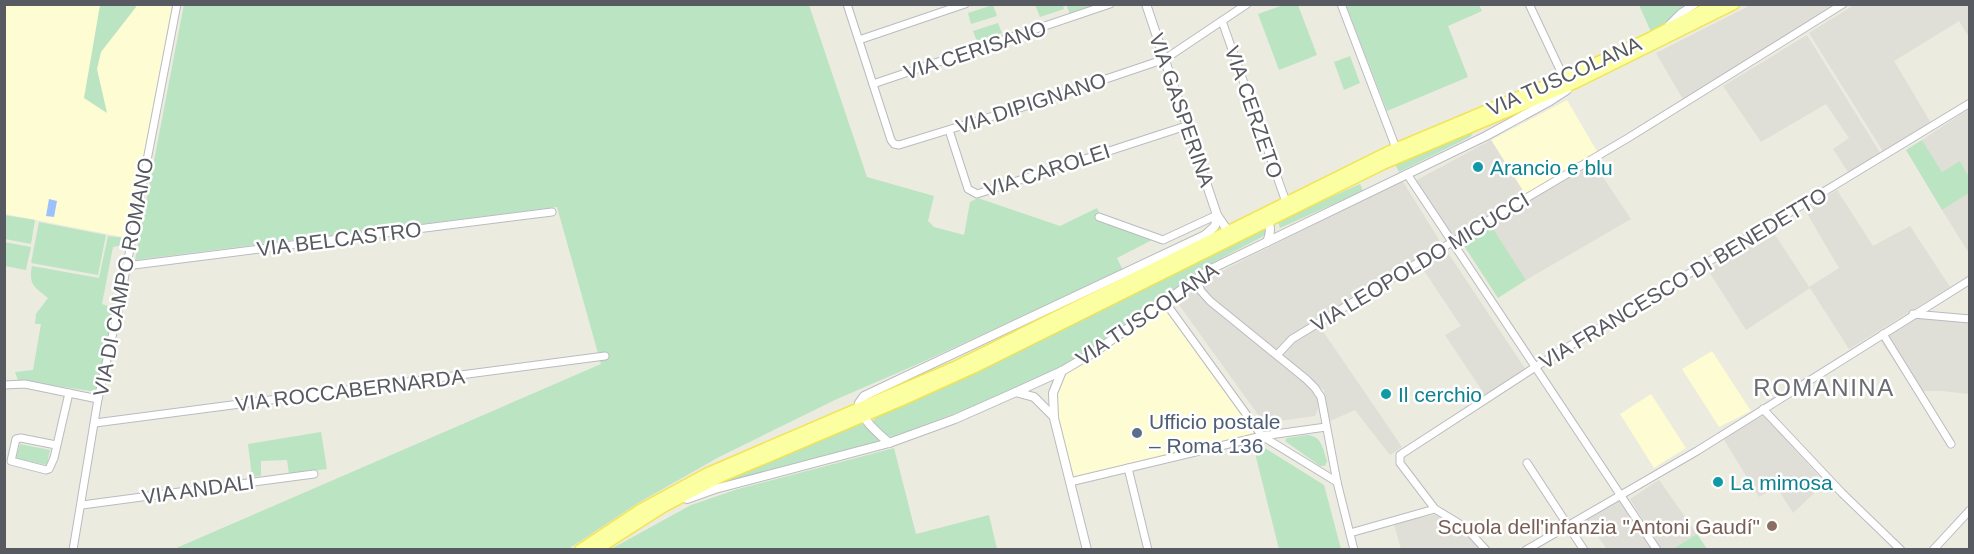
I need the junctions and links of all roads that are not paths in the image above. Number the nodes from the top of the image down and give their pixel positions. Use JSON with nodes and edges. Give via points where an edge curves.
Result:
{"nodes":[{"id":1,"x":177,"y":4,"type":"edge"},
{"id":2,"x":847,"y":4,"type":"edge"},
{"id":3,"x":965,"y":4,"type":"edge"},
{"id":4,"x":1110,"y":4,"type":"edge"},
{"id":5,"x":1146,"y":4,"type":"edge"},
{"id":6,"x":1247,"y":4,"type":"edge"},
{"id":7,"x":1341,"y":4,"type":"edge"},
{"id":8,"x":1529,"y":4,"type":"edge"},
{"id":9,"x":1695,"y":4,"type":"edge"},
{"id":10,"x":1715,"y":4,"type":"edge"},
{"id":11,"x":1734,"y":4,"type":"edge"},
{"id":12,"x":1843,"y":4,"type":"edge"},
{"id":13,"x":1222,"y":21,"type":"junction"},
{"id":14,"x":1664,"y":30,"type":"junction"},
{"id":15,"x":859,"y":40,"type":"junction"},
{"id":16,"x":1165,"y":59,"type":"junction"},
{"id":17,"x":1564,"y":78,"type":"junction"},
{"id":18,"x":1575,"y":83,"type":"junction"},
{"id":19,"x":873,"y":84,"type":"junction"},
{"id":20,"x":1970,"y":103,"type":"edge"},
{"id":21,"x":1475,"y":121,"type":"junction"},
{"id":22,"x":1186,"y":126,"type":"junction"},
{"id":23,"x":949,"y":130,"type":"junction"},
{"id":24,"x":1474,"y":141,"type":"junction"},
{"id":25,"x":1396,"y":148,"type":"junction"},
{"id":26,"x":1407,"y":174,"type":"junction"},
{"id":27,"x":1286,"y":202,"type":"junction"},
{"id":28,"x":552,"y":213,"type":"dead end"},
{"id":29,"x":1217,"y":215,"type":"junction"},
{"id":30,"x":1099,"y":217,"type":"dead end"},
{"id":31,"x":1264,"y":219,"type":"junction"},
{"id":32,"x":1228,"y":231,"type":"junction"},
{"id":33,"x":1205,"y":235,"type":"junction"},
{"id":34,"x":1267,"y":242,"type":"junction"},
{"id":35,"x":1452,"y":242,"type":"junction"},
{"id":36,"x":1171,"y":260,"type":"junction"},
{"id":37,"x":126,"y":266,"type":"junction"},
{"id":38,"x":1196,"y":279,"type":"junction"},
{"id":39,"x":1970,"y":280,"type":"edge"},
{"id":40,"x":1088,"y":302,"type":"junction"},
{"id":41,"x":1165,"y":302,"type":"junction"},
{"id":42,"x":1913,"y":314,"type":"junction"},
{"id":43,"x":1036,"y":317,"type":"junction"},
{"id":44,"x":1970,"y":319,"type":"edge"},
{"id":45,"x":1883,"y":334,"type":"junction"},
{"id":46,"x":1277,"y":355,"type":"junction"},
{"id":47,"x":605,"y":356,"type":"dead end"},
{"id":48,"x":1536,"y":367,"type":"junction"},
{"id":49,"x":1062,"y":371,"type":"junction"},
{"id":50,"x":4,"y":385,"type":"edge"},
{"id":51,"x":1016,"y":392,"type":"junction"},
{"id":52,"x":69,"y":393,"type":"junction"},
{"id":53,"x":99,"y":399,"type":"junction"},
{"id":54,"x":1763,"y":409,"type":"junction"},
{"id":55,"x":862,"y":413,"type":"junction"},
{"id":56,"x":1054,"y":418,"type":"junction"},
{"id":57,"x":95,"y":423,"type":"junction"},
{"id":58,"x":1326,"y":427,"type":"junction"},
{"id":59,"x":1262,"y":436,"type":"junction"},
{"id":60,"x":889,"y":443,"type":"junction"},
{"id":61,"x":1951,"y":444,"type":"dead end"},
{"id":62,"x":56,"y":445,"type":"junction"},
{"id":63,"x":1527,"y":463,"type":"dead end"},
{"id":64,"x":1128,"y":468,"type":"junction"},
{"id":65,"x":314,"y":474,"type":"dead end"},
{"id":66,"x":1070,"y":482,"type":"junction"},
{"id":67,"x":1337,"y":482,"type":"junction"},
{"id":68,"x":1621,"y":494,"type":"junction"},
{"id":69,"x":82,"y":505,"type":"junction"},
{"id":70,"x":663,"y":507,"type":"junction"},
{"id":71,"x":1435,"y":509,"type":"junction"},
{"id":72,"x":1970,"y":510,"type":"edge"},
{"id":73,"x":1568,"y":524,"type":"junction"},
{"id":74,"x":1350,"y":533,"type":"junction"},
{"id":75,"x":73,"y":549,"type":"edge"},
{"id":76,"x":580,"y":549,"type":"edge"},
{"id":77,"x":596,"y":549,"type":"edge"},
{"id":78,"x":1087,"y":549,"type":"edge"},
{"id":79,"x":1148,"y":549,"type":"edge"},
{"id":80,"x":1354,"y":549,"type":"edge"},
{"id":81,"x":1486,"y":549,"type":"edge"},
{"id":82,"x":1526,"y":549,"type":"edge"},
{"id":83,"x":1584,"y":549,"type":"edge"},
{"id":84,"x":1657,"y":549,"type":"edge"},
{"id":85,"x":1901,"y":549,"type":"edge"},
{"id":86,"x":1933,"y":549,"type":"edge"}],
"edges":[{"from":1,"to":37,"type":"street","name":"VIA DI CAMPO ROMANO"},
{"from":2,"to":15,"type":"street"},
{"from":3,"to":15,"type":"street"},
{"from":4,"to":19,"type":"street","name":"VIA CERISANO"},
{"from":5,"to":16,"type":"street","name":"VIA GASPERINA"},
{"from":6,"to":13,"type":"street","name":"VIA DIPIGNANO"},
{"from":7,"to":25,"type":"street"},
{"from":8,"to":17,"type":"street"},
{"from":9,"to":14,"type":"street"},
{"from":10,"to":14,"type":"main road","name":"VIA TUSCOLANA"},
{"from":11,"to":18,"type":"main road","name":"VIA TUSCOLANA"},
{"from":12,"to":35,"type":"street","name":"VIA LEOPOLDO MICUCCI"},
{"from":13,"to":16,"type":"street","name":"VIA DIPIGNANO"},
{"from":13,"to":27,"type":"street","name":"VIA CERZETO"},
{"from":14,"to":17,"type":"main road","name":"VIA TUSCOLANA"},
{"from":15,"to":19,"type":"street"},
{"from":16,"to":22,"type":"street","name":"VIA GASPERINA"},
{"from":16,"to":23,"type":"street","name":"VIA DIPIGNANO"},
{"from":17,"to":21,"type":"main road","name":"VIA TUSCOLANA"},
{"from":18,"to":21,"type":"main road","name":"VIA TUSCOLANA"},
{"from":18,"to":24,"type":"street","name":"VIA TUSCOLANA","via":[[1550,101]]},
{"from":19,"to":23,"type":"street","name":"VIA DIPIGNANO","via":[[891,140],[896,144]]},
{"from":20,"to":48,"type":"street","name":"VIA FRANCESCO DI BENEDETTO"},
{"from":21,"to":24,"type":"street","via":[[1480,131]]},
{"from":21,"to":25,"type":"main road","name":"VIA TUSCOLANA"},
{"from":21,"to":31,"type":"main road","name":"VIA TUSCOLANA"},
{"from":22,"to":23,"type":"street","name":"VIA CAROLEI","via":[[977,194],[968,189]]},
{"from":22,"to":29,"type":"street","name":"VIA GASPERINA"},
{"from":24,"to":26,"type":"street","name":"VIA TUSCOLANA"},
{"from":25,"to":27,"type":"main road","name":"VIA TUSCOLANA"},
{"from":26,"to":34,"type":"street","name":"VIA TUSCOLANA"},
{"from":26,"to":35,"type":"street"},
{"from":27,"to":31,"type":"main road","name":"VIA TUSCOLANA"},
{"from":28,"to":37,"type":"street","name":"VIA BELCASTRO"},
{"from":29,"to":30,"type":"street","via":[[1163,240]]},
{"from":29,"to":32,"type":"street","name":"VIA GASPERINA"},
{"from":29,"to":33,"type":"street","via":[[1216,224]]},
{"from":31,"to":32,"type":"main road","name":"VIA TUSCOLANA"},
{"from":31,"to":34,"type":"street","via":[[1270,234]]},
{"from":31,"to":55,"type":"main road","name":"VIA TUSCOLANA","via":[[975,368]]},
{"from":32,"to":36,"type":"main road","name":"VIA TUSCOLANA"},
{"from":33,"to":36,"type":"street"},
{"from":33,"to":43,"type":"street","name":"VIA TUSCOLANA"},
{"from":34,"to":38,"type":"street","name":"VIA TUSCOLANA"},
{"from":35,"to":46,"type":"street","name":"VIA LEOPOLDO MICUCCI","via":[[1292,339]]},
{"from":35,"to":48,"type":"street"},
{"from":36,"to":40,"type":"main road","name":"VIA TUSCOLANA"},
{"from":37,"to":53,"type":"street","name":"VIA DI CAMPO ROMANO"},
{"from":38,"to":41,"type":"street","name":"VIA TUSCOLANA"},
{"from":38,"to":46,"type":"street","via":[[1208,299]]},
{"from":39,"to":42,"type":"street"},
{"from":40,"to":43,"type":"street"},
{"from":40,"to":55,"type":"main road","name":"VIA TUSCOLANA"},
{"from":41,"to":49,"type":"street","name":"VIA TUSCOLANA"},
{"from":41,"to":59,"type":"street"},
{"from":42,"to":44,"type":"street"},
{"from":42,"to":45,"type":"street"},
{"from":43,"to":55,"type":"street","name":"VIA TUSCOLANA","via":[[864,396],[860,401]]},
{"from":45,"to":54,"type":"street"},
{"from":45,"to":61,"type":"street"},
{"from":46,"to":58,"type":"street","via":[[1318,391]]},
{"from":47,"to":57,"type":"street","name":"VIA ROCCABERNARDA"},
{"from":48,"to":68,"type":"street"},
{"from":48,"to":71,"type":"street","name":"VIA FRANCESCO DI BENEDETTO","via":[[1399,457]]},
{"from":49,"to":51,"type":"street","name":"VIA TUSCOLANA"},
{"from":49,"to":56,"type":"street","via":[[1053,393]]},
{"from":50,"to":52,"type":"street","via":[[25,384]]},
{"from":51,"to":56,"type":"street","via":[[1038,399]]},
{"from":51,"to":60,"type":"street","name":"VIA TUSCOLANA"},
{"from":52,"to":53,"type":"street"},
{"from":52,"to":62,"type":"street"},
{"from":53,"to":57,"type":"street","name":"VIA DI CAMPO ROMANO"},
{"from":54,"to":68,"type":"street"},
{"from":54,"to":85,"type":"street","via":[[1842,494]]},
{"from":55,"to":60,"type":"street"},
{"from":55,"to":70,"type":"main road","name":"VIA TUSCOLANA"},
{"from":55,"to":76,"type":"main road","name":"VIA TUSCOLANA","via":[[738,459],[690,482]]},
{"from":56,"to":66,"type":"street"},
{"from":57,"to":69,"type":"street","name":"VIA DI CAMPO ROMANO"},
{"from":58,"to":59,"type":"street"},
{"from":58,"to":67,"type":"street"},
{"from":59,"to":64,"type":"street"},
{"from":59,"to":67,"type":"street"},
{"from":60,"to":70,"type":"street","name":"VIA TUSCOLANA","via":[[715,489]]},
{"from":62,"to":62,"type":"street","via":[[48,470],[11,461],[16,439]]},
{"from":63,"to":73,"type":"street"},
{"from":64,"to":66,"type":"street"},
{"from":64,"to":79,"type":"street"},
{"from":65,"to":69,"type":"street","name":"VIA ANDALI"},
{"from":66,"to":78,"type":"street"},
{"from":67,"to":74,"type":"street"},
{"from":68,"to":73,"type":"street"},
{"from":68,"to":84,"type":"street"},
{"from":69,"to":75,"type":"street","name":"VIA DI CAMPO ROMANO"},
{"from":70,"to":77,"type":"main road","name":"VIA TUSCOLANA"},
{"from":71,"to":74,"type":"street"},
{"from":71,"to":81,"type":"street","via":[[1465,527]]},
{"from":72,"to":86,"type":"street"},
{"from":73,"to":82,"type":"street"},
{"from":73,"to":83,"type":"street"},
{"from":74,"to":80,"type":"street"}]}
